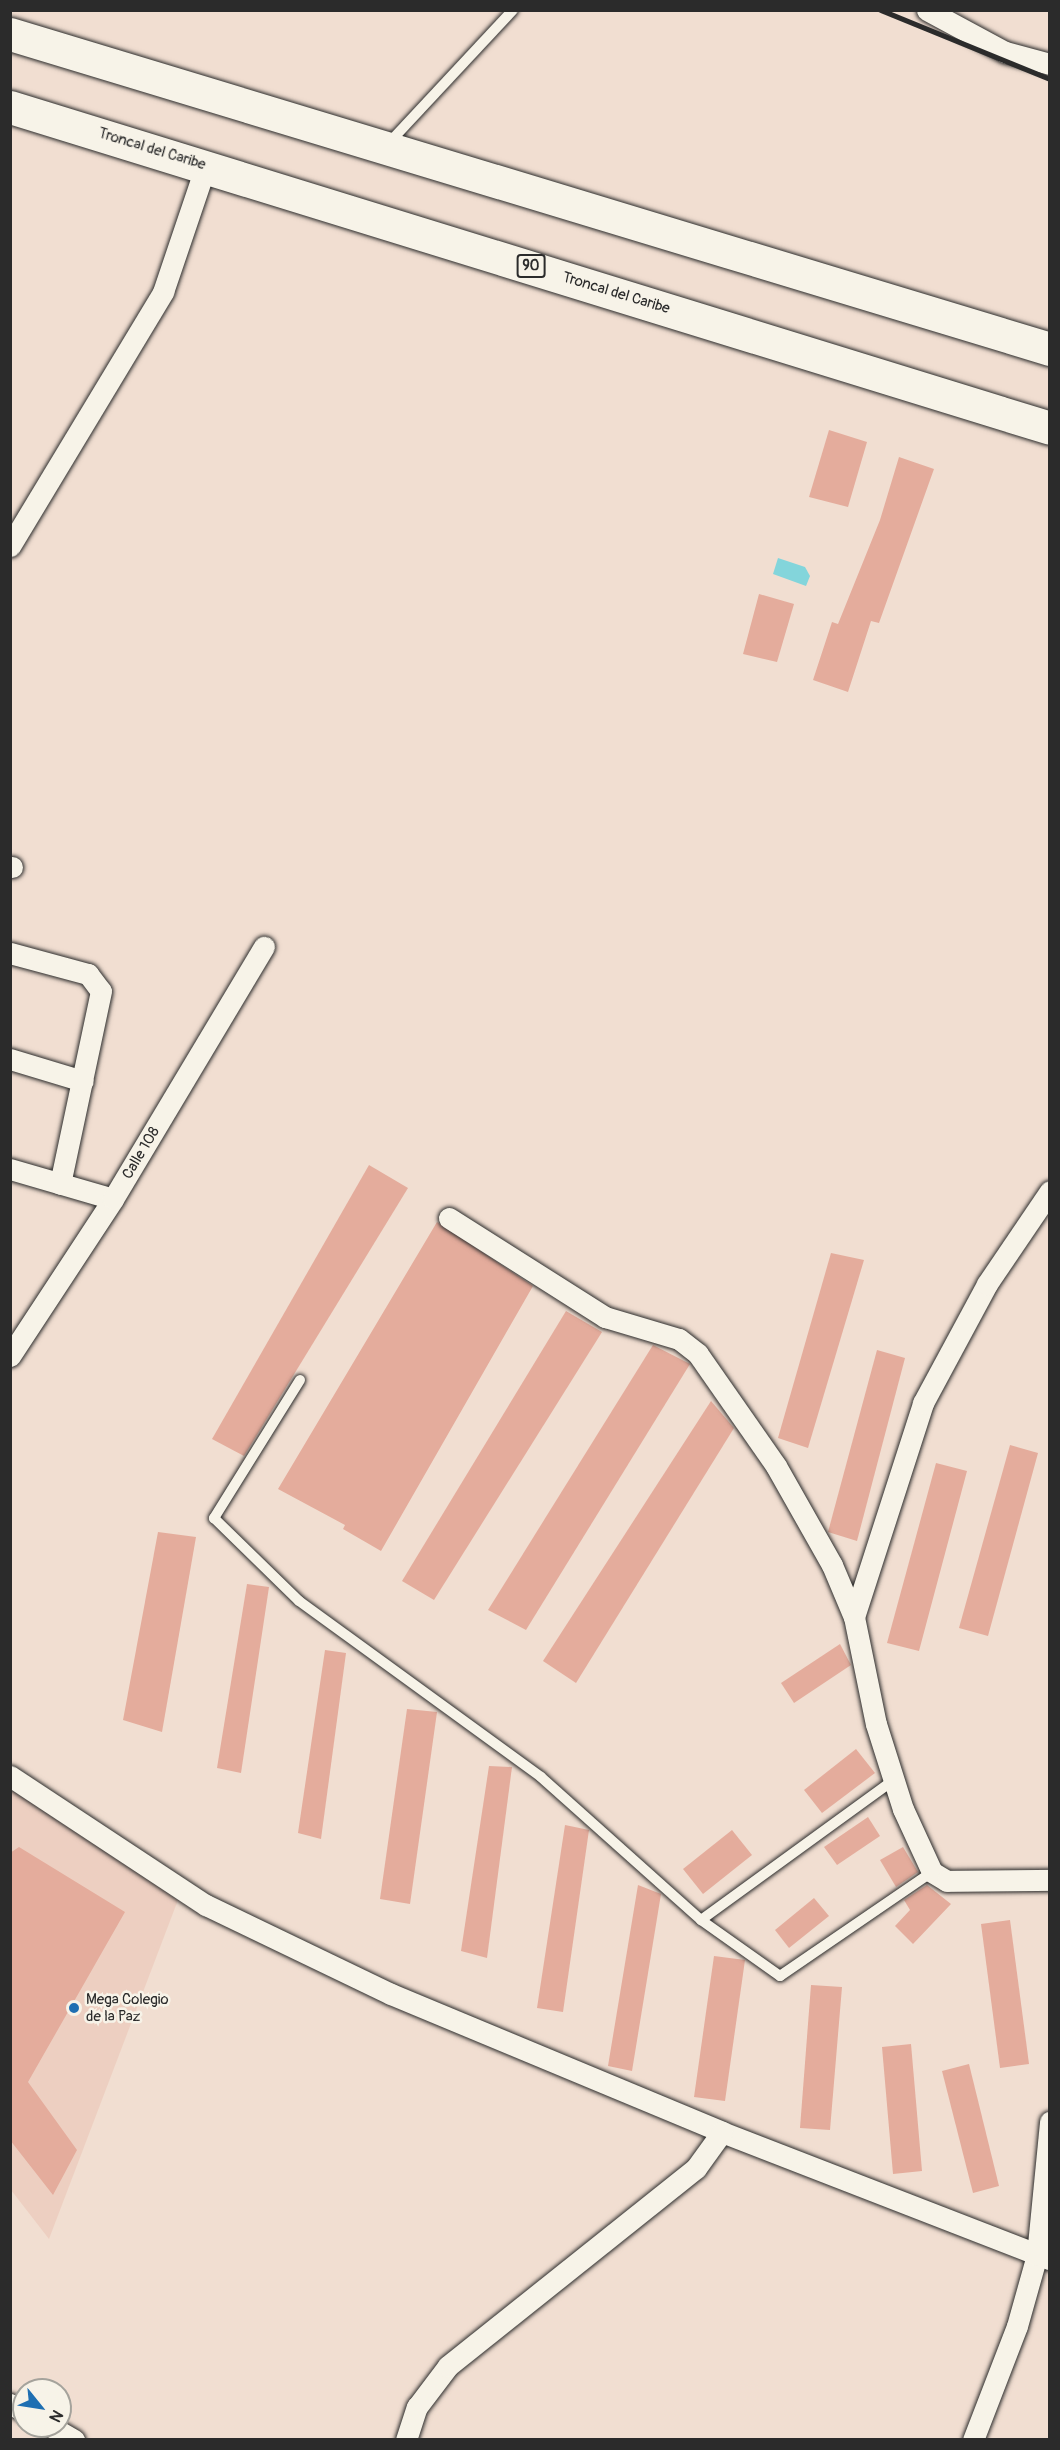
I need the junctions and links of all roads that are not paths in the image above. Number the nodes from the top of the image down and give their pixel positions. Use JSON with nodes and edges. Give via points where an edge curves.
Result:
{"nodes":[{"id":1,"x":513,"y":10,"type":"edge"},
{"id":2,"x":927,"y":10,"type":"edge"},
{"id":3,"x":10,"y":34,"type":"edge"},
{"id":4,"x":1050,"y":64,"type":"edge"},
{"id":5,"x":10,"y":107,"type":"edge"},
{"id":6,"x":386,"y":146,"type":"junction"},
{"id":7,"x":206,"y":165,"type":"junction"},
{"id":8,"x":1050,"y":349,"type":"edge"},
{"id":9,"x":1050,"y":428,"type":"edge"},
{"id":10,"x":10,"y":546,"type":"edge"},
{"id":11,"x":264,"y":947,"type":"dead end"},
{"id":12,"x":10,"y":952,"type":"edge"},
{"id":13,"x":10,"y":1059,"type":"edge"},
{"id":14,"x":83,"y":1081,"type":"junction"},
{"id":15,"x":10,"y":1169,"type":"edge"},
{"id":16,"x":60,"y":1184,"type":"junction"},
{"id":17,"x":1050,"y":1191,"type":"edge"},
{"id":18,"x":113,"y":1199,"type":"junction"},
{"id":19,"x":449,"y":1218,"type":"dead end"},
{"id":20,"x":10,"y":1356,"type":"edge"},
{"id":21,"x":300,"y":1380,"type":"dead end"},
{"id":22,"x":854,"y":1617,"type":"junction"},
{"id":23,"x":10,"y":1776,"type":"edge"},
{"id":24,"x":894,"y":1780,"type":"junction"},
{"id":25,"x":932,"y":1872,"type":"junction"},
{"id":26,"x":1050,"y":1880,"type":"edge"},
{"id":27,"x":701,"y":1920,"type":"junction"},
{"id":28,"x":1050,"y":2122,"type":"edge"},
{"id":29,"x":722,"y":2132,"type":"junction"},
{"id":30,"x":1043,"y":2257,"type":"edge"},
{"id":31,"x":406,"y":2439,"type":"edge"},
{"id":32,"x":973,"y":2439,"type":"edge"}],
"edges":[{"from":1,"to":6,"type":"lane"},
{"from":2,"to":4,"type":"street","via":[[1005,51]]},
{"from":3,"to":6,"type":"highway"},
{"from":5,"to":7,"type":"highway","name":"Troncal del Caribe","number":"90"},
{"from":6,"to":8,"type":"highway"},
{"from":7,"to":9,"type":"highway","name":"Troncal del Caribe","number":"90"},
{"from":7,"to":10,"type":"street","via":[[163,292]]},
{"from":11,"to":18,"type":"street","name":"Calle 108"},
{"from":12,"to":14,"type":"street","via":[[97,981],[101,991]]},
{"from":13,"to":14,"type":"street"},
{"from":14,"to":16,"type":"street"},
{"from":15,"to":16,"type":"street"},
{"from":16,"to":18,"type":"street"},
{"from":17,"to":22,"type":"street","via":[[987,1284],[923,1403]]},
{"from":18,"to":20,"type":"street","name":"Calle 108"},
{"from":19,"to":22,"type":"street","via":[[605,1317],[679,1340],[698,1354],[790,1489],[832,1565]]},
{"from":21,"to":27,"type":"lane","via":[[214,1518],[300,1601],[541,1777]]},
{"from":22,"to":24,"type":"street"},
{"from":23,"to":29,"type":"street","via":[[206,1905],[391,1994]]},
{"from":24,"to":25,"type":"street"},
{"from":24,"to":27,"type":"lane"},
{"from":25,"to":26,"type":"street","via":[[947,1881]]},
{"from":25,"to":27,"type":"lane","via":[[780,1976]]},
{"from":28,"to":30,"type":"street"},
{"from":29,"to":30,"type":"street"},
{"from":29,"to":31,"type":"street","via":[[696,2168],[448,2366],[417,2407]]},
{"from":30,"to":32,"type":"street"}]}
